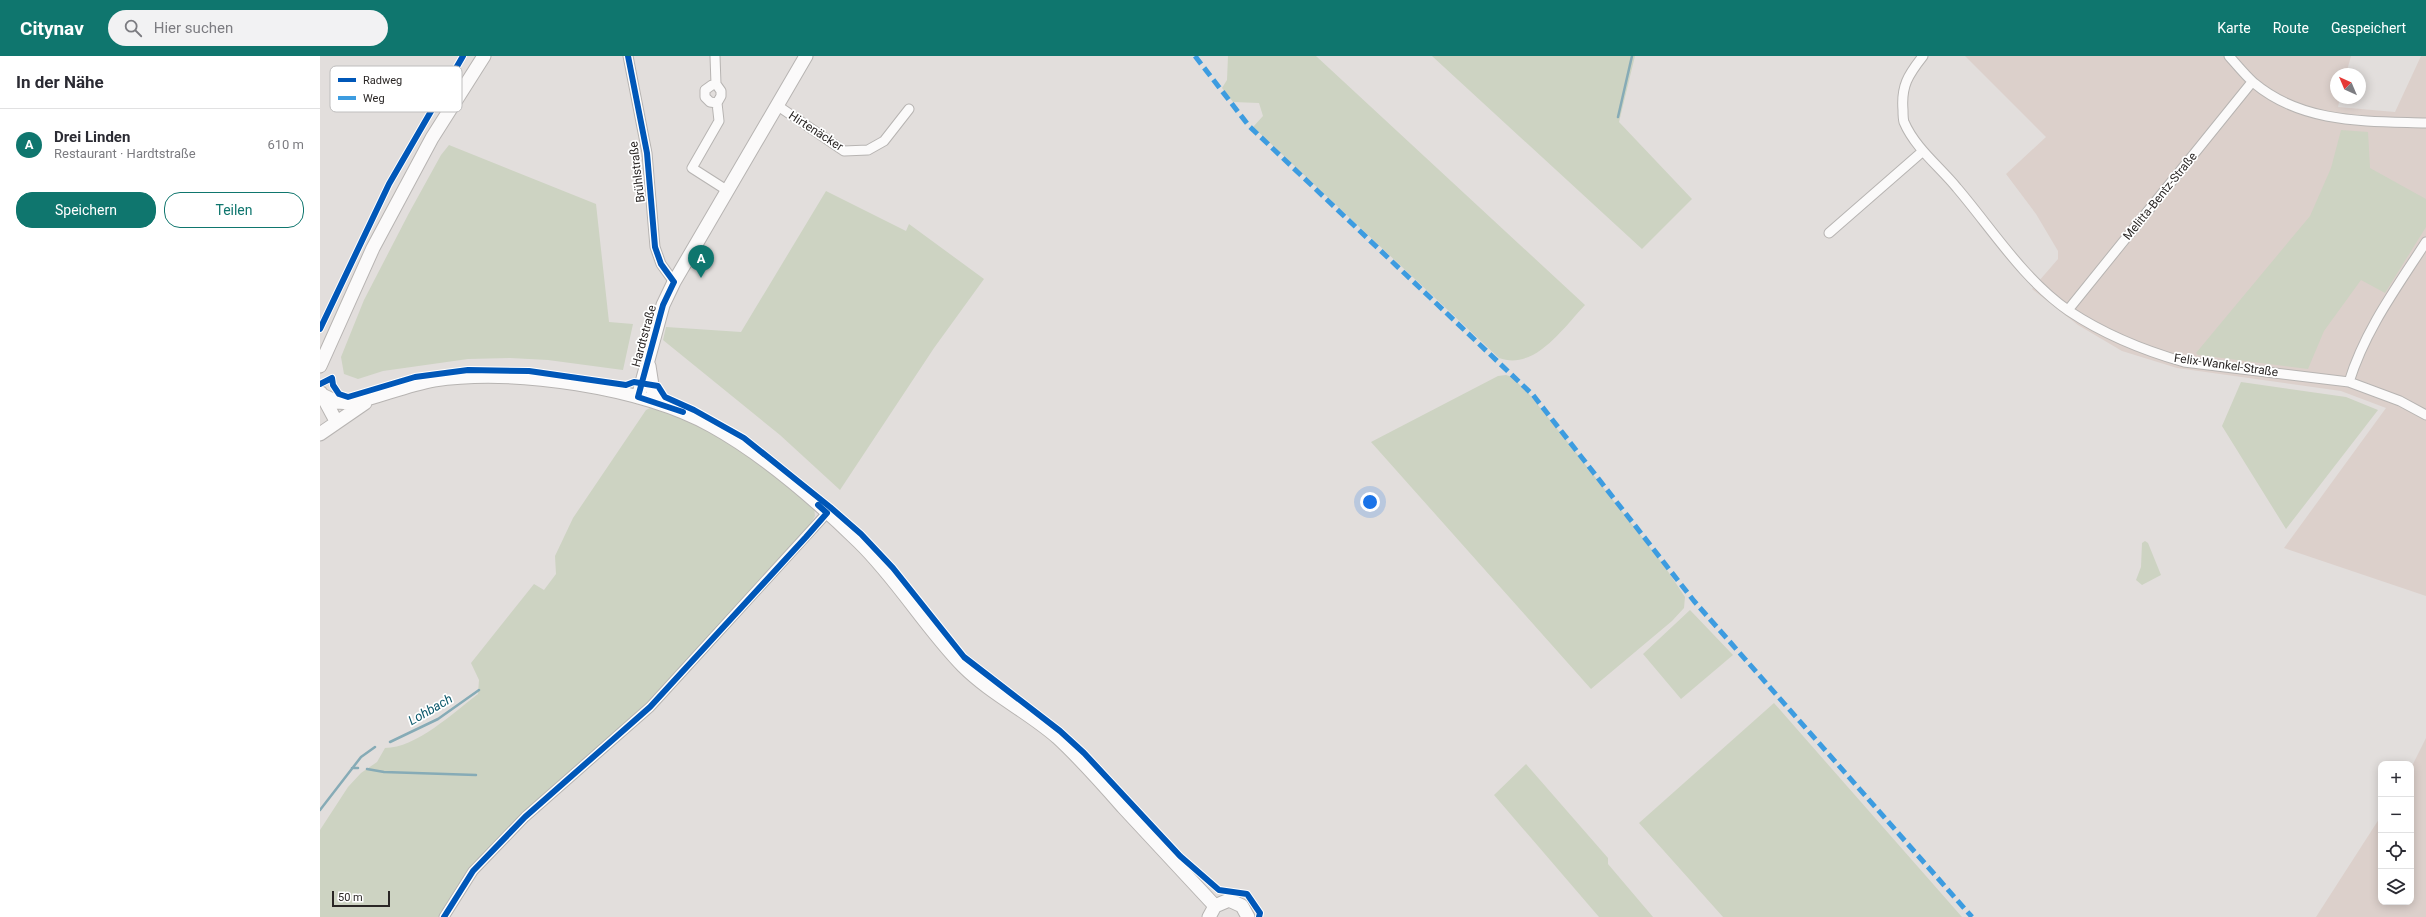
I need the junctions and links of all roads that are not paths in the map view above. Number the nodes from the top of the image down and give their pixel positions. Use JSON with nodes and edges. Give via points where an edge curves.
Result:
{"nodes":[{"id":1,"x":484,"y":56,"type":"edge"},
{"id":2,"x":628,"y":56,"type":"edge"},
{"id":3,"x":715,"y":56,"type":"edge"},
{"id":4,"x":806,"y":56,"type":"edge"},
{"id":5,"x":1923,"y":56,"type":"edge"},
{"id":6,"x":2229,"y":56,"type":"edge"},
{"id":7,"x":2252,"y":82,"type":"junction"},
{"id":8,"x":716,"y":84,"type":"junction"},
{"id":9,"x":462,"y":92,"type":"edge"},
{"id":10,"x":717,"y":103,"type":"junction"},
{"id":11,"x":778,"y":106,"type":"junction"},
{"id":12,"x":909,"y":109,"type":"dead end"},
{"id":13,"x":450,"y":112,"type":"edge"},
{"id":14,"x":2426,"y":123,"type":"edge"},
{"id":15,"x":1923,"y":151,"type":"junction"},
{"id":16,"x":728,"y":191,"type":"junction"},
{"id":17,"x":1829,"y":233,"type":"dead end"},
{"id":18,"x":2426,"y":242,"type":"edge"},
{"id":19,"x":674,"y":282,"type":"junction"},
{"id":20,"x":2068,"y":310,"type":"junction"},
{"id":21,"x":648,"y":361,"type":"junction"},
{"id":22,"x":320,"y":366,"type":"edge"},
{"id":23,"x":2349,"y":382,"type":"junction"},
{"id":24,"x":321,"y":392,"type":"edge"},
{"id":25,"x":638,"y":397,"type":"junction"},
{"id":26,"x":374,"y":398,"type":"junction"},
{"id":27,"x":658,"y":403,"type":"junction"},
{"id":28,"x":2426,"y":415,"type":"edge"},
{"id":29,"x":336,"y":421,"type":"junction"},
{"id":30,"x":320,"y":434,"type":"edge"},
{"id":31,"x":827,"y":513,"type":"junction"},
{"id":32,"x":1212,"y":911,"type":"edge"},
{"id":33,"x":444,"y":917,"type":"edge"},
{"id":34,"x":1248,"y":917,"type":"edge"}],
"edges":[{"from":1,"to":9,"type":"main road"},
{"from":2,"to":19,"type":"street","name":"Brühlstraße","via":[[647,153],[655,247],[661,264]]},
{"from":3,"to":8,"type":"street"},
{"from":4,"to":11,"type":"main road","name":"Hardtstraße"},
{"from":5,"to":15,"type":"street","name":"Felix-Wankel-Straße","via":[[1908,78],[1902,94],[1904,121]]},
{"from":6,"to":7,"type":"street"},
{"from":7,"to":14,"type":"street","via":[[2292,106],[2337,119]]},
{"from":7,"to":20,"type":"street","name":"Melitta-Bentz-Straße"},
{"from":8,"to":10,"type":"street","via":[[721,91]]},
{"from":8,"to":10,"type":"street","via":[[705,90],[705,97],[710,102]]},
{"from":10,"to":16,"type":"street","via":[[719,121],[692,168]]},
{"from":11,"to":12,"type":"street","name":"Hirtenäcker","via":[[844,151],[868,150],[884,141]]},
{"from":11,"to":16,"type":"main road","name":"Hardtstraße"},
{"from":13,"to":22,"type":"main road","via":[[420,160],[373,248]]},
{"from":15,"to":17,"type":"street"},
{"from":15,"to":20,"type":"street","name":"Felix-Wankel-Straße","via":[[1957,188],[1992,234],[2039,284]]},
{"from":16,"to":19,"type":"main road","name":"Hardtstraße"},
{"from":18,"to":23,"type":"street","via":[[2373,324],[2361,346]]},
{"from":19,"to":21,"type":"main road","name":"Hardtstraße","via":[[663,305]]},
{"from":20,"to":23,"type":"street","name":"Felix-Wankel-Straße","via":[[2116,339],[2184,362]]},
{"from":21,"to":25,"type":"main road","name":"Hardtstraße"},
{"from":21,"to":27,"type":"main road","via":[[653,392]]},
{"from":23,"to":28,"type":"street","name":"Felix-Wankel-Straße","via":[[2400,401]]},
{"from":24,"to":26,"type":"main road","via":[[337,402],[351,403]]},
{"from":24,"to":29,"type":"main road"},
{"from":25,"to":26,"type":"main road","via":[[561,381],[492,377],[434,380]]},
{"from":25,"to":27,"type":"main road"},
{"from":26,"to":29,"type":"main road"},
{"from":27,"to":31,"type":"main road","via":[[709,424],[741,443]]},
{"from":29,"to":30,"type":"main road"},
{"from":31,"to":32,"type":"main road","via":[[859,542],[891,577],[946,648],[965,668],[991,690],[1034,719],[1078,757]]},
{"from":31,"to":33,"type":"street","via":[[650,707],[525,817],[473,871]]},
{"from":32,"to":34,"type":"main road","via":[[1224,901],[1234,901],[1242,906]]}]}
